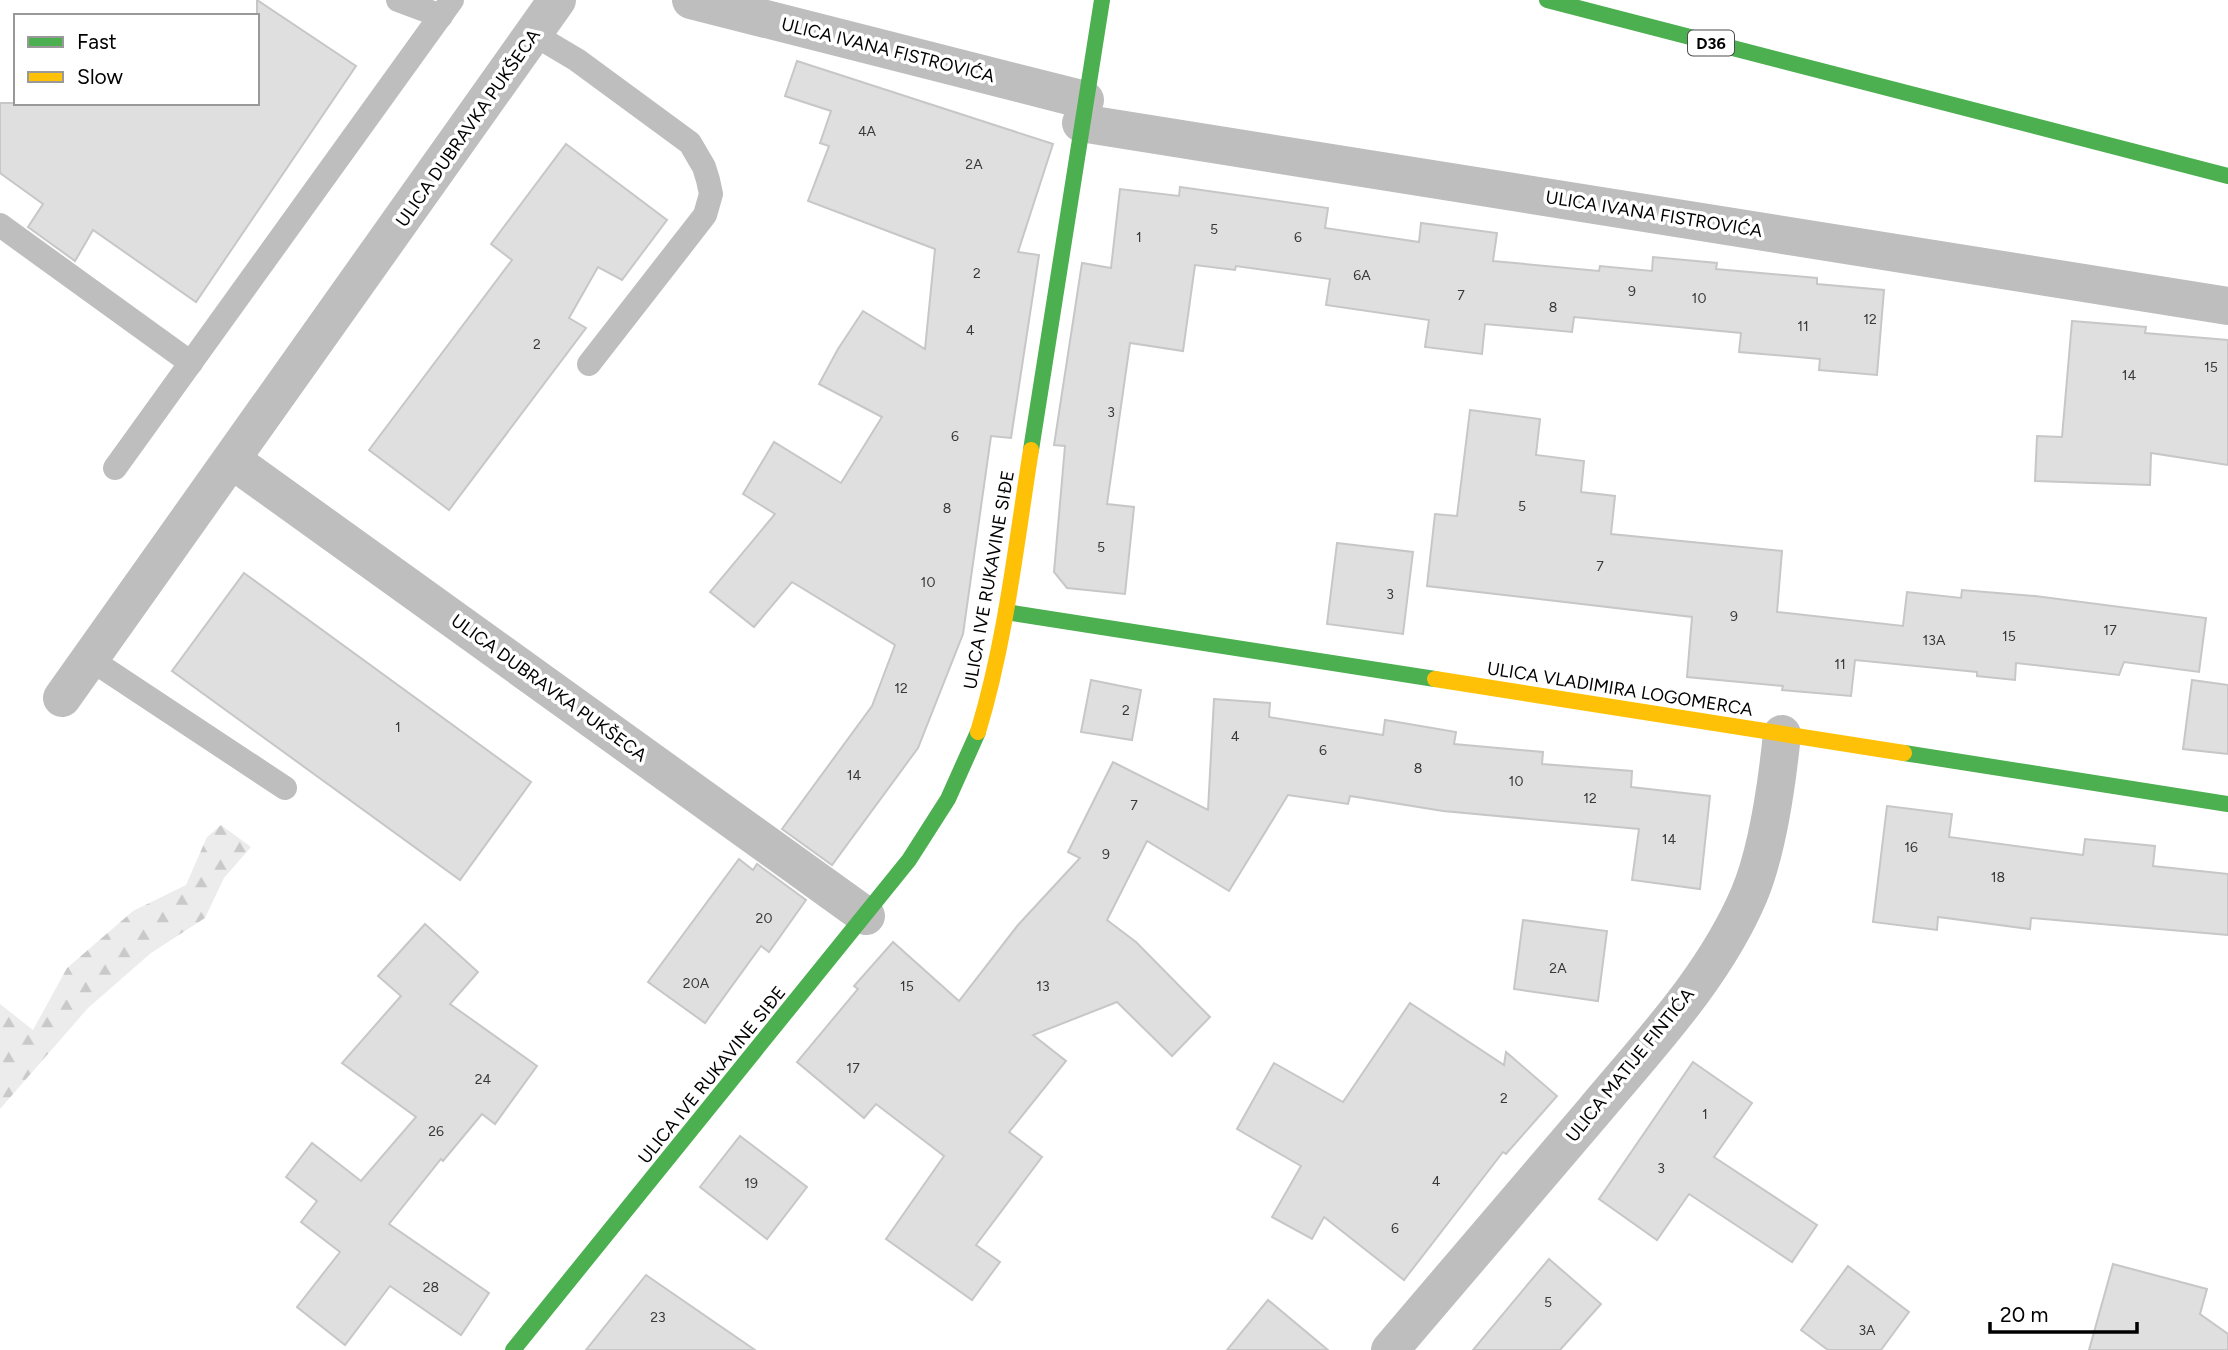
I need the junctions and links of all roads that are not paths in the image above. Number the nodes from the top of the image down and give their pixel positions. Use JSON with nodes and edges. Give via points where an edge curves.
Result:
{"nodes":[{"id":1,"x":398,"y":0,"type":"edge"},
{"id":2,"x":557,"y":0,"type":"edge"},
{"id":3,"x":691,"y":0,"type":"edge"},
{"id":4,"x":1102,"y":0,"type":"edge"},
{"id":5,"x":1547,"y":0,"type":"edge"},
{"id":6,"x":447,"y":8,"type":"edge"},
{"id":7,"x":534,"y":35,"type":"junction"},
{"id":8,"x":1083,"y":111,"type":"junction"},
{"id":9,"x":2228,"y":176,"type":"edge"},
{"id":10,"x":0,"y":225,"type":"edge"},
{"id":11,"x":2228,"y":306,"type":"edge"},
{"id":12,"x":191,"y":363,"type":"junction"},
{"id":13,"x":589,"y":365,"type":"dead end"},
{"id":14,"x":232,"y":460,"type":"junction"},
{"id":15,"x":114,"y":468,"type":"dead end"},
{"id":16,"x":1006,"y":612,"type":"junction"},
{"id":17,"x":90,"y":659,"type":"junction"},
{"id":18,"x":62,"y":698,"type":"dead end"},
{"id":19,"x":1782,"y":734,"type":"junction"},
{"id":20,"x":285,"y":789,"type":"dead end"},
{"id":21,"x":2228,"y":804,"type":"edge"},
{"id":22,"x":866,"y":916,"type":"junction"},
{"id":23,"x":513,"y":1350,"type":"edge"},
{"id":24,"x":1390,"y":1350,"type":"edge"}],
"edges":[{"from":1,"to":6,"type":"lane"},
{"from":2,"to":7,"type":"street","name":"ULICA DUBRAVKA PUKŠECA"},
{"from":3,"to":8,"type":"street","name":"ULICA IVANA FISTROVIĆA"},
{"from":4,"to":8,"type":"street","name":"ULICA IVE RUKAVINE SIĐE"},
{"from":5,"to":9,"type":"street","number":"D36"},
{"from":6,"to":12,"type":"lane"},
{"from":7,"to":13,"type":"lane","via":[[690,143],[704,167],[711,194],[705,215]]},
{"from":7,"to":14,"type":"street","name":"ULICA DUBRAVKA PUKŠECA"},
{"from":8,"to":11,"type":"street","name":"ULICA IVANA FISTROVIĆA"},
{"from":8,"to":16,"type":"street","name":"ULICA IVE RUKAVINE SIĐE"},
{"from":10,"to":12,"type":"lane"},
{"from":12,"to":15,"type":"lane"},
{"from":14,"to":17,"type":"street","name":"ULICA DUBRAVKA PUKŠECA"},
{"from":14,"to":22,"type":"street","name":"ULICA DUBRAVKA PUKŠECA"},
{"from":16,"to":19,"type":"street","name":"ULICA VLADIMIRA LOGOMERCA"},
{"from":16,"to":22,"type":"street","name":"ULICA IVE RUKAVINE SIĐE","via":[[987,701],[964,765],[931,828]]},
{"from":17,"to":18,"type":"street","name":"ULICA DUBRAVKA PUKŠECA"},
{"from":17,"to":20,"type":"lane"},
{"from":19,"to":21,"type":"street","name":"ULICA VLADIMIRA LOGOMERCA"},
{"from":19,"to":24,"type":"street","name":"ULICA MATIJE FINTIĆA","via":[[1777,783],[1760,856],[1750,894],[1731,933],[1679,1008]]},
{"from":22,"to":23,"type":"street","name":"ULICA IVE RUKAVINE SIĐE"}]}
